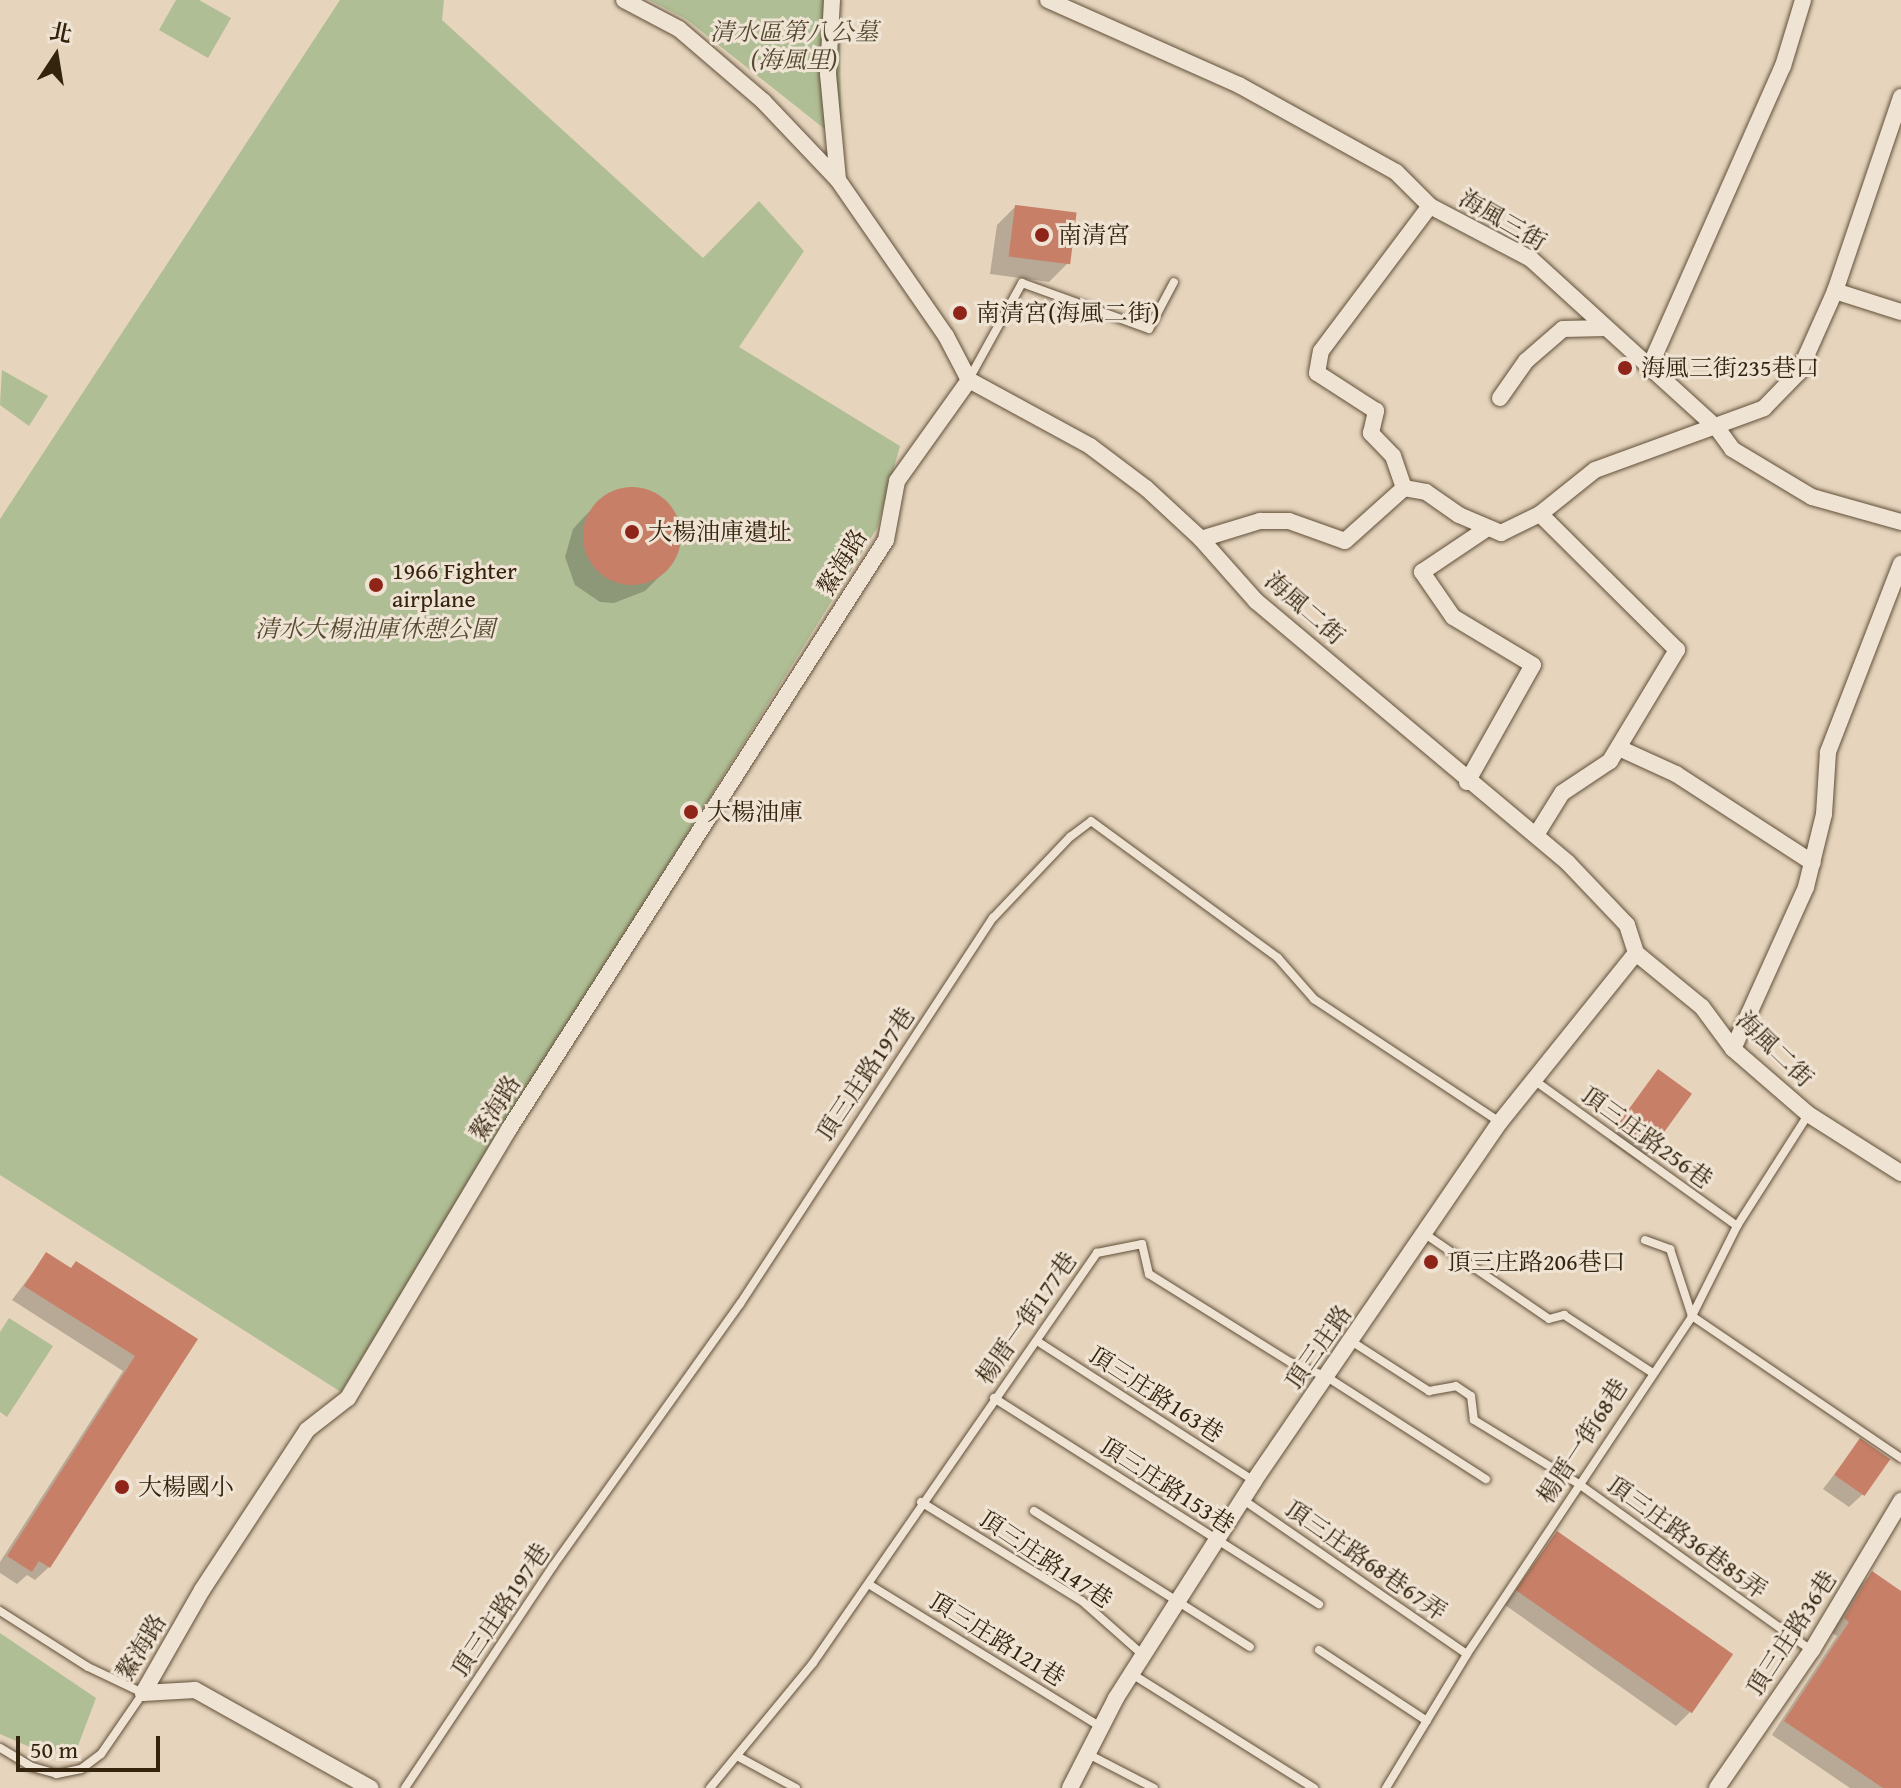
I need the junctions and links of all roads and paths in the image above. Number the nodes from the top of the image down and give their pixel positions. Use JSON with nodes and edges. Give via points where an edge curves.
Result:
{"nodes":[{"id":1,"x":624,"y":0,"type":"edge"},
{"id":2,"x":832,"y":0,"type":"edge"},
{"id":3,"x":1048,"y":0,"type":"edge"},
{"id":4,"x":1803,"y":0,"type":"edge"},
{"id":5,"x":1901,"y":97,"type":"edge"},
{"id":6,"x":838,"y":180,"type":"junction"},
{"id":7,"x":1430,"y":206,"type":"junction"},
{"id":8,"x":1174,"y":282,"type":"dead end"},
{"id":9,"x":1835,"y":291,"type":"junction"},
{"id":10,"x":1901,"y":312,"type":"edge"},
{"id":11,"x":1606,"y":328,"type":"junction"},
{"id":12,"x":1649,"y":368,"type":"junction"},
{"id":13,"x":969,"y":380,"type":"junction"},
{"id":14,"x":1500,"y":398,"type":"dead end"},
{"id":15,"x":1717,"y":428,"type":"junction"},
{"id":16,"x":1404,"y":488,"type":"junction"},
{"id":17,"x":1540,"y":514,"type":"junction"},
{"id":18,"x":1901,"y":522,"type":"edge"},
{"id":19,"x":1486,"y":529,"type":"junction"},
{"id":20,"x":1201,"y":539,"type":"junction"},
{"id":21,"x":1901,"y":564,"type":"edge"},
{"id":22,"x":1619,"y":748,"type":"junction"},
{"id":23,"x":1467,"y":782,"type":"junction"},
{"id":24,"x":1536,"y":835,"type":"junction"},
{"id":25,"x":1813,"y":863,"type":"junction"},
{"id":26,"x":1636,"y":953,"type":"junction"},
{"id":27,"x":1733,"y":1049,"type":"junction"},
{"id":28,"x":1534,"y":1080,"type":"junction"},
{"id":29,"x":1808,"y":1114,"type":"junction"},
{"id":30,"x":1500,"y":1122,"type":"junction"},
{"id":31,"x":1901,"y":1173,"type":"edge"},
{"id":32,"x":1737,"y":1226,"type":"junction"},
{"id":33,"x":1425,"y":1234,"type":"junction"},
{"id":34,"x":1645,"y":1240,"type":"dead end"},
{"id":35,"x":1692,"y":1316,"type":"junction"},
{"id":36,"x":1037,"y":1341,"type":"junction"},
{"id":37,"x":1351,"y":1341,"type":"junction"},
{"id":38,"x":1651,"y":1372,"type":"junction"},
{"id":39,"x":1327,"y":1377,"type":"junction"},
{"id":40,"x":994,"y":1398,"type":"junction"},
{"id":41,"x":1901,"y":1458,"type":"edge"},
{"id":42,"x":1486,"y":1479,"type":"dead end"},
{"id":43,"x":1254,"y":1481,"type":"junction"},
{"id":44,"x":1579,"y":1484,"type":"junction"},
{"id":45,"x":1242,"y":1499,"type":"junction"},
{"id":46,"x":1901,"y":1501,"type":"edge"},
{"id":47,"x":921,"y":1502,"type":"junction"},
{"id":48,"x":1034,"y":1511,"type":"dead end"},
{"id":49,"x":1216,"y":1540,"type":"junction"},
{"id":50,"x":870,"y":1585,"type":"junction"},
{"id":51,"x":1177,"y":1602,"type":"junction"},
{"id":52,"x":1319,"y":1604,"type":"dead end"},
{"id":53,"x":0,"y":1611,"type":"edge"},
{"id":54,"x":1250,"y":1647,"type":"dead end"},
{"id":55,"x":1319,"y":1650,"type":"dead end"},
{"id":56,"x":1812,"y":1650,"type":"junction"},
{"id":57,"x":1467,"y":1654,"type":"junction"},
{"id":58,"x":1144,"y":1655,"type":"junction"},
{"id":59,"x":1132,"y":1674,"type":"junction"},
{"id":60,"x":143,"y":1693,"type":"junction"},
{"id":61,"x":1427,"y":1721,"type":"junction"},
{"id":62,"x":1103,"y":1728,"type":"junction"},
{"id":63,"x":0,"y":1748,"type":"edge"},
{"id":64,"x":1088,"y":1754,"type":"junction"},
{"id":65,"x":737,"y":1756,"type":"junction"},
{"id":66,"x":370,"y":1788,"type":"edge"},
{"id":67,"x":405,"y":1788,"type":"edge"},
{"id":68,"x":710,"y":1788,"type":"edge"},
{"id":69,"x":796,"y":1788,"type":"edge"},
{"id":70,"x":1070,"y":1788,"type":"edge"},
{"id":71,"x":1154,"y":1788,"type":"edge"},
{"id":72,"x":1314,"y":1788,"type":"edge"},
{"id":73,"x":1386,"y":1788,"type":"edge"},
{"id":74,"x":1717,"y":1788,"type":"edge"}],
"edges":[{"from":1,"to":6,"type":"street","via":[[679,29],[763,101]]},
{"from":2,"to":6,"type":"street","via":[[828,74]]},
{"from":3,"to":7,"type":"street","name":"海風三街","via":[[1239,85],[1396,172]]},
{"from":4,"to":12,"type":"street","via":[[1783,66]]},
{"from":5,"to":9,"type":"street"},
{"from":6,"to":13,"type":"street","via":[[946,336]]},
{"from":7,"to":11,"type":"street","name":"海風三街","via":[[1531,259]]},
{"from":7,"to":16,"type":"street","via":[[1321,351],[1317,373],[1376,411],[1371,433],[1393,456]]},
{"from":8,"to":13,"type":"lane","via":[[1149,329],[1022,283]]},
{"from":9,"to":10,"type":"street"},
{"from":9,"to":15,"type":"street","via":[[1799,372],[1764,408]]},
{"from":11,"to":12,"type":"street","name":"海風三街"},
{"from":11,"to":14,"type":"street","via":[[1563,329],[1526,361]]},
{"from":12,"to":15,"type":"street","name":"海風三街"},
{"from":13,"to":20,"type":"street","name":"海風二街","via":[[1090,446]]},
{"from":13,"to":60,"type":"street","name":"鰲海路","via":[[897,481],[886,540],[509,1129],[348,1398],[307,1430],[202,1590]]},
{"from":15,"to":17,"type":"street","via":[[1595,470]]},
{"from":15,"to":18,"type":"street","name":"海風三街","via":[[1732,449],[1812,497]]},
{"from":16,"to":19,"type":"street","via":[[1426,492]]},
{"from":16,"to":20,"type":"street","via":[[1345,541],[1289,521],[1260,521]]},
{"from":17,"to":19,"type":"street","via":[[1501,533]]},
{"from":17,"to":22,"type":"street","via":[[1677,650]]},
{"from":19,"to":23,"type":"street","via":[[1422,572],[1453,617],[1533,665]]},
{"from":20,"to":23,"type":"street","name":"海風二街","via":[[1256,601]]},
{"from":21,"to":25,"type":"street","via":[[1828,752],[1824,814]]},
{"from":22,"to":24,"type":"street","via":[[1610,761],[1562,793]]},
{"from":22,"to":25,"type":"street","via":[[1676,774]]},
{"from":23,"to":24,"type":"street","name":"海風二街"},
{"from":24,"to":26,"type":"street","name":"海風二街","via":[[1627,925]]},
{"from":25,"to":27,"type":"street"},
{"from":26,"to":27,"type":"street","name":"海風二街","via":[[1702,1007]]},
{"from":26,"to":28,"type":"street","name":"頂三庄路"},
{"from":27,"to":29,"type":"street","name":"海風二街"},
{"from":28,"to":30,"type":"street","name":"頂三庄路"},
{"from":28,"to":32,"type":"lane","name":"頂三庄路256巷"},
{"from":29,"to":31,"type":"street","name":"海風二街"},
{"from":29,"to":32,"type":"lane","name":"楊厝一街68巷"},
{"from":30,"to":33,"type":"street","name":"頂三庄路"},
{"from":30,"to":67,"type":"lane","name":"頂三庄路197巷","via":[[1314,999],[1278,958],[1091,821],[993,918],[740,1304],[553,1566]]},
{"from":32,"to":35,"type":"lane","name":"楊厝一街68巷"},
{"from":33,"to":37,"type":"street","name":"頂三庄路"},
{"from":33,"to":38,"type":"lane","via":[[1549,1319],[1564,1315]]},
{"from":34,"to":35,"type":"lane","via":[[1670,1249]]},
{"from":35,"to":38,"type":"lane","name":"楊厝一街68巷"},
{"from":35,"to":41,"type":"lane"},
{"from":36,"to":39,"type":"lane","name":"楊厝一街177巷","via":[[1097,1253],[1142,1244],[1149,1274],[1290,1362]]},
{"from":36,"to":40,"type":"lane","name":"楊厝一街177巷"},
{"from":36,"to":43,"type":"lane","name":"頂三庄路163巷"},
{"from":37,"to":39,"type":"street","name":"頂三庄路"},
{"from":37,"to":44,"type":"lane","name":"頂三庄路36巷85弄","via":[[1429,1391],[1456,1386],[1471,1396],[1474,1420]]},
{"from":38,"to":44,"type":"lane","name":"楊厝一街68巷"},
{"from":39,"to":42,"type":"lane","name":"楊厝一街177巷"},
{"from":39,"to":43,"type":"street","name":"頂三庄路"},
{"from":40,"to":47,"type":"lane","name":"楊厝一街177巷"},
{"from":40,"to":49,"type":"lane","name":"頂三庄路153巷"},
{"from":43,"to":45,"type":"street","name":"頂三庄路"},
{"from":44,"to":56,"type":"lane","name":"頂三庄路36巷85弄"},
{"from":44,"to":57,"type":"lane","name":"楊厝一街68巷"},
{"from":45,"to":49,"type":"street","name":"頂三庄路"},
{"from":45,"to":57,"type":"lane","name":"頂三庄路68巷67弄"},
{"from":46,"to":56,"type":"street","name":"頂三庄路36巷"},
{"from":47,"to":50,"type":"lane","name":"楊厝一街177巷"},
{"from":47,"to":58,"type":"lane","name":"頂三庄路147巷","via":[[1082,1601]]},
{"from":48,"to":51,"type":"lane"},
{"from":49,"to":51,"type":"street","name":"頂三庄路"},
{"from":49,"to":52,"type":"lane","name":"頂三庄路153巷"},
{"from":50,"to":62,"type":"lane","name":"頂三庄路121巷"},
{"from":50,"to":65,"type":"lane","name":"楊厝一街177巷"},
{"from":51,"to":54,"type":"lane"},
{"from":51,"to":58,"type":"street","name":"頂三庄路"},
{"from":53,"to":60,"type":"lane","via":[[88,1667]]},
{"from":55,"to":61,"type":"lane"},
{"from":56,"to":74,"type":"street","name":"頂三庄路36巷"},
{"from":57,"to":61,"type":"lane","name":"楊厝一街68巷"},
{"from":58,"to":59,"type":"street","name":"頂三庄路"},
{"from":59,"to":62,"type":"street","name":"頂三庄路"},
{"from":59,"to":72,"type":"lane"},
{"from":60,"to":63,"type":"lane","name":"鰲海路","via":[[101,1754],[81,1769],[57,1774],[32,1767]]},
{"from":60,"to":66,"type":"street","via":[[195,1690]]},
{"from":61,"to":73,"type":"lane","name":"楊厝一街68巷"},
{"from":62,"to":64,"type":"street","name":"頂三庄路"},
{"from":64,"to":70,"type":"street","name":"頂三庄路"},
{"from":64,"to":71,"type":"lane"},
{"from":65,"to":68,"type":"lane","name":"楊厝一街177巷"},
{"from":65,"to":69,"type":"lane"}]}
